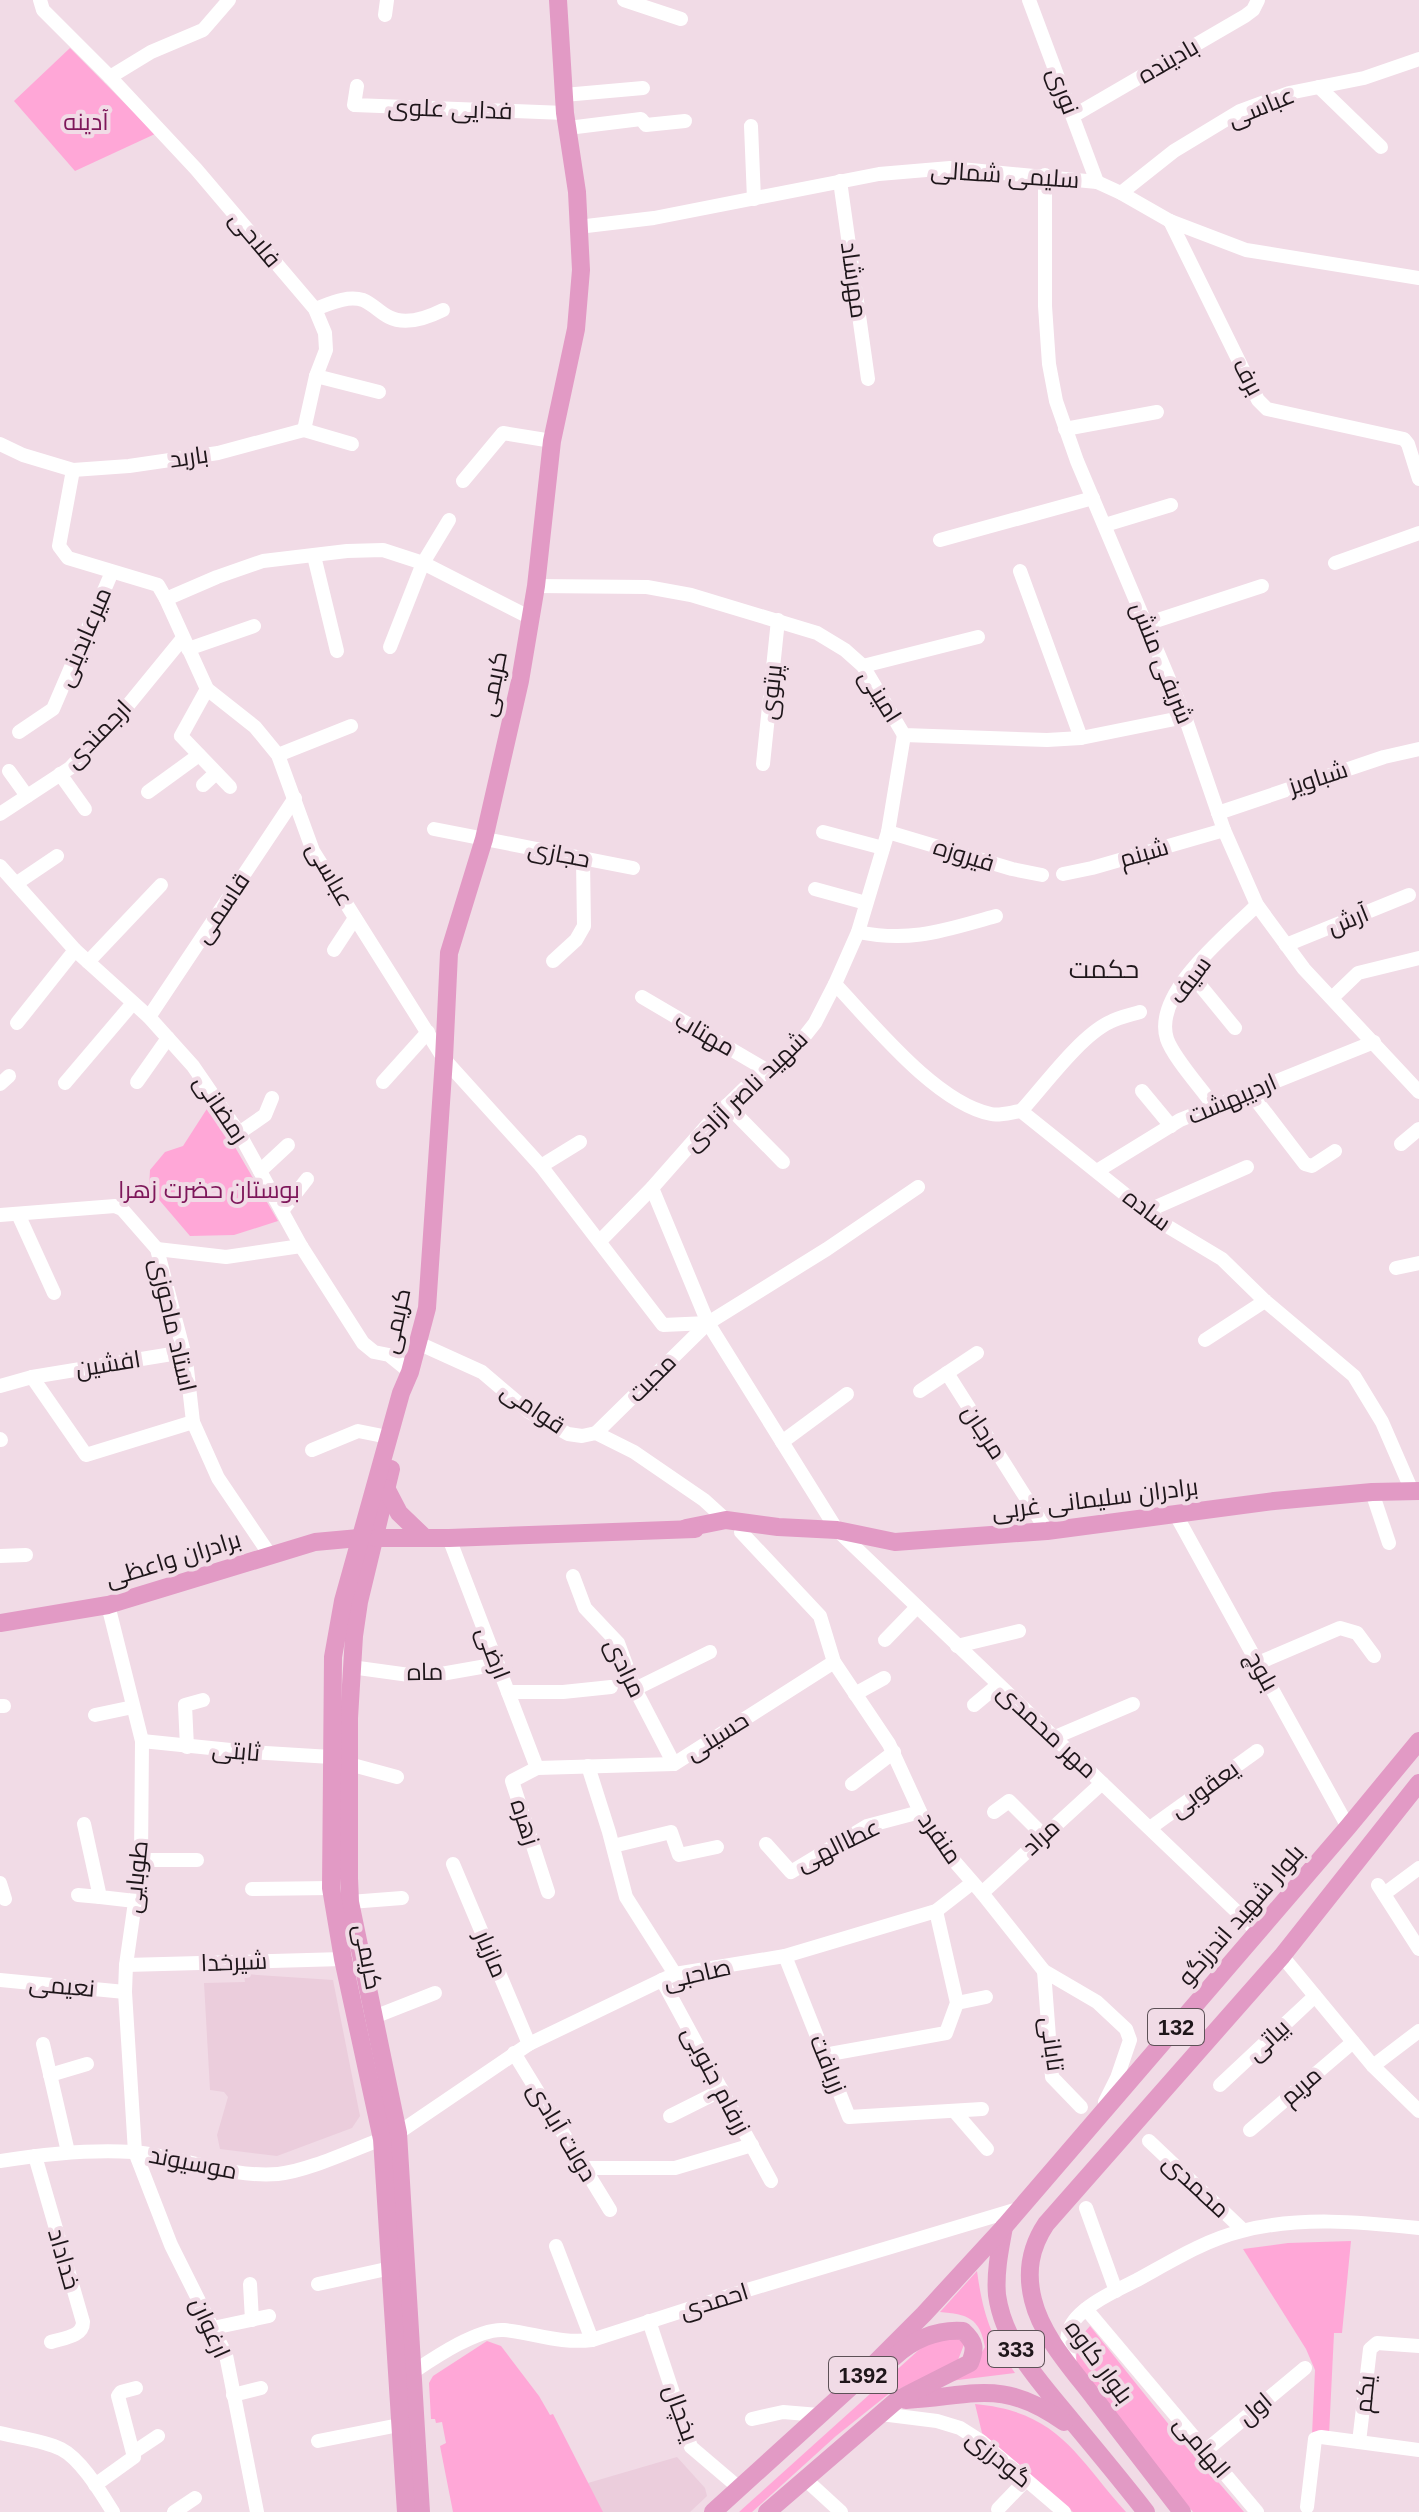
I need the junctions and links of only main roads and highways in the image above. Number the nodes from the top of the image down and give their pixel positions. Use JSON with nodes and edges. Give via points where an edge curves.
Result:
{"nodes":[{"id":1,"x":558,"y":0,"type":"edge"},
{"id":2,"x":410,"y":1372,"type":"junction"},
{"id":3,"x":386,"y":1488,"type":"junction"},
{"id":4,"x":1416,"y":1491,"type":"edge"},
{"id":5,"x":778,"y":1527,"type":"junction"},
{"id":6,"x":686,"y":1528,"type":"junction"},
{"id":7,"x":424,"y":1537,"type":"junction"},
{"id":8,"x":368,"y":1538,"type":"junction"},
{"id":9,"x":0,"y":1623,"type":"edge"},
{"id":10,"x":1419,"y":1741,"type":"edge"},
{"id":11,"x":1419,"y":1783,"type":"edge"},
{"id":12,"x":1192,"y":2008,"type":"junction"},
{"id":13,"x":1216,"y":2032,"type":"junction"},
{"id":14,"x":1151,"y":2056,"type":"junction"},
{"id":15,"x":1183,"y":2070,"type":"junction"},
{"id":16,"x":390,"y":2136,"type":"junction"},
{"id":17,"x":1046,"y":2224,"type":"joint"},
{"id":18,"x":1004,"y":2227,"type":"junction"},
{"id":19,"x":855,"y":2383,"type":"junction"},
{"id":20,"x":897,"y":2400,"type":"junction"},
{"id":21,"x":1094,"y":2448,"type":"junction"},
{"id":22,"x":406,"y":2512,"type":"edge"},
{"id":23,"x":421,"y":2512,"type":"edge"},
{"id":24,"x":713,"y":2512,"type":"edge"},
{"id":25,"x":767,"y":2512,"type":"edge"},
{"id":26,"x":1146,"y":2512,"type":"edge"},
{"id":27,"x":1182,"y":2512,"type":"edge"}],
"edges":[{"from":1,"to":2,"type":"main road","name":"کریمی","via":[[577,192],[581,270],[576,329],[552,441],[520,681],[484,839],[449,953],[427,1308]]},
{"from":2,"to":3,"type":"main road","name":"کریمی","via":[[407,1410]]},
{"from":2,"to":8,"type":"main road","name":"کریمی","via":[[388,1437]]},
{"from":3,"to":7,"type":"main road","via":[[399,1513]]},
{"from":3,"to":8,"type":"main road","name":"کریمی"},
{"from":4,"to":5,"type":"main road","name":"برادران سلیمانی غربی","via":[[895,1542],[837,1530]]},
{"from":5,"to":6,"type":"main road","name":"برادران سلیمانی غربی","via":[[741,1532]]},
{"from":5,"to":6,"type":"main road","name":"برادران سلیمانی غربی","via":[[726,1520]]},
{"from":6,"to":7,"type":"main road","name":"برادران سلیمانی غربی"},
{"from":7,"to":8,"type":"main road","name":"برادران سلیمانی غربی"},
{"from":8,"to":9,"type":"main road","name":"برادران واعظی","via":[[315,1542],[108,1605]]},
{"from":8,"to":16,"type":"main road","name":"کریمی","via":[[351,1667],[350,1902],[374,2017]]},
{"from":8,"to":16,"type":"main road","name":"کریمی","via":[[343,1601],[333,1657],[331,1888],[343,1959]]},
{"from":10,"to":12,"type":"main road","name":"بلوار شهید اندرزگو","number":"132"},
{"from":11,"to":13,"type":"main road","number":"132"},
{"from":12,"to":13,"type":"main road","via":[[1201,2033]]},
{"from":12,"to":14,"type":"main road","name":"بلوار شهید اندرزگو","number":"132"},
{"from":13,"to":15,"type":"main road","number":"132"},
{"from":14,"to":15,"type":"main road","via":[[1175,2048],[1183,2055]]},
{"from":14,"to":18,"type":"main road","name":"بلوار شهید اندرزگو","number":"132"},
{"from":15,"to":17,"type":"main road","number":"132"},
{"from":16,"to":22,"type":"main road","name":"کریمی","via":[[391,2268]]},
{"from":16,"to":23,"type":"main road","name":"کریمی"},
{"from":17,"to":27,"type":"main road","name":"بلوار کاوه","number":"333","via":[[1031,2254],[1030,2285],[1039,2316],[1070,2366]]},
{"from":18,"to":19,"type":"main road","number":"1392"},
{"from":18,"to":21,"type":"main road","number":"333","via":[[997,2294],[1007,2329],[1024,2362]]},
{"from":19,"to":20,"type":"main road","via":[[933,2334],[963,2331],[972,2340],[970,2363]]},
{"from":19,"to":24,"type":"main road","number":"1392"},
{"from":20,"to":21,"type":"main road","via":[[974,2392],[1019,2397],[1047,2410]]},
{"from":20,"to":25,"type":"main road","number":"1392"},
{"from":21,"to":26,"type":"main road","number":"333"}]}
